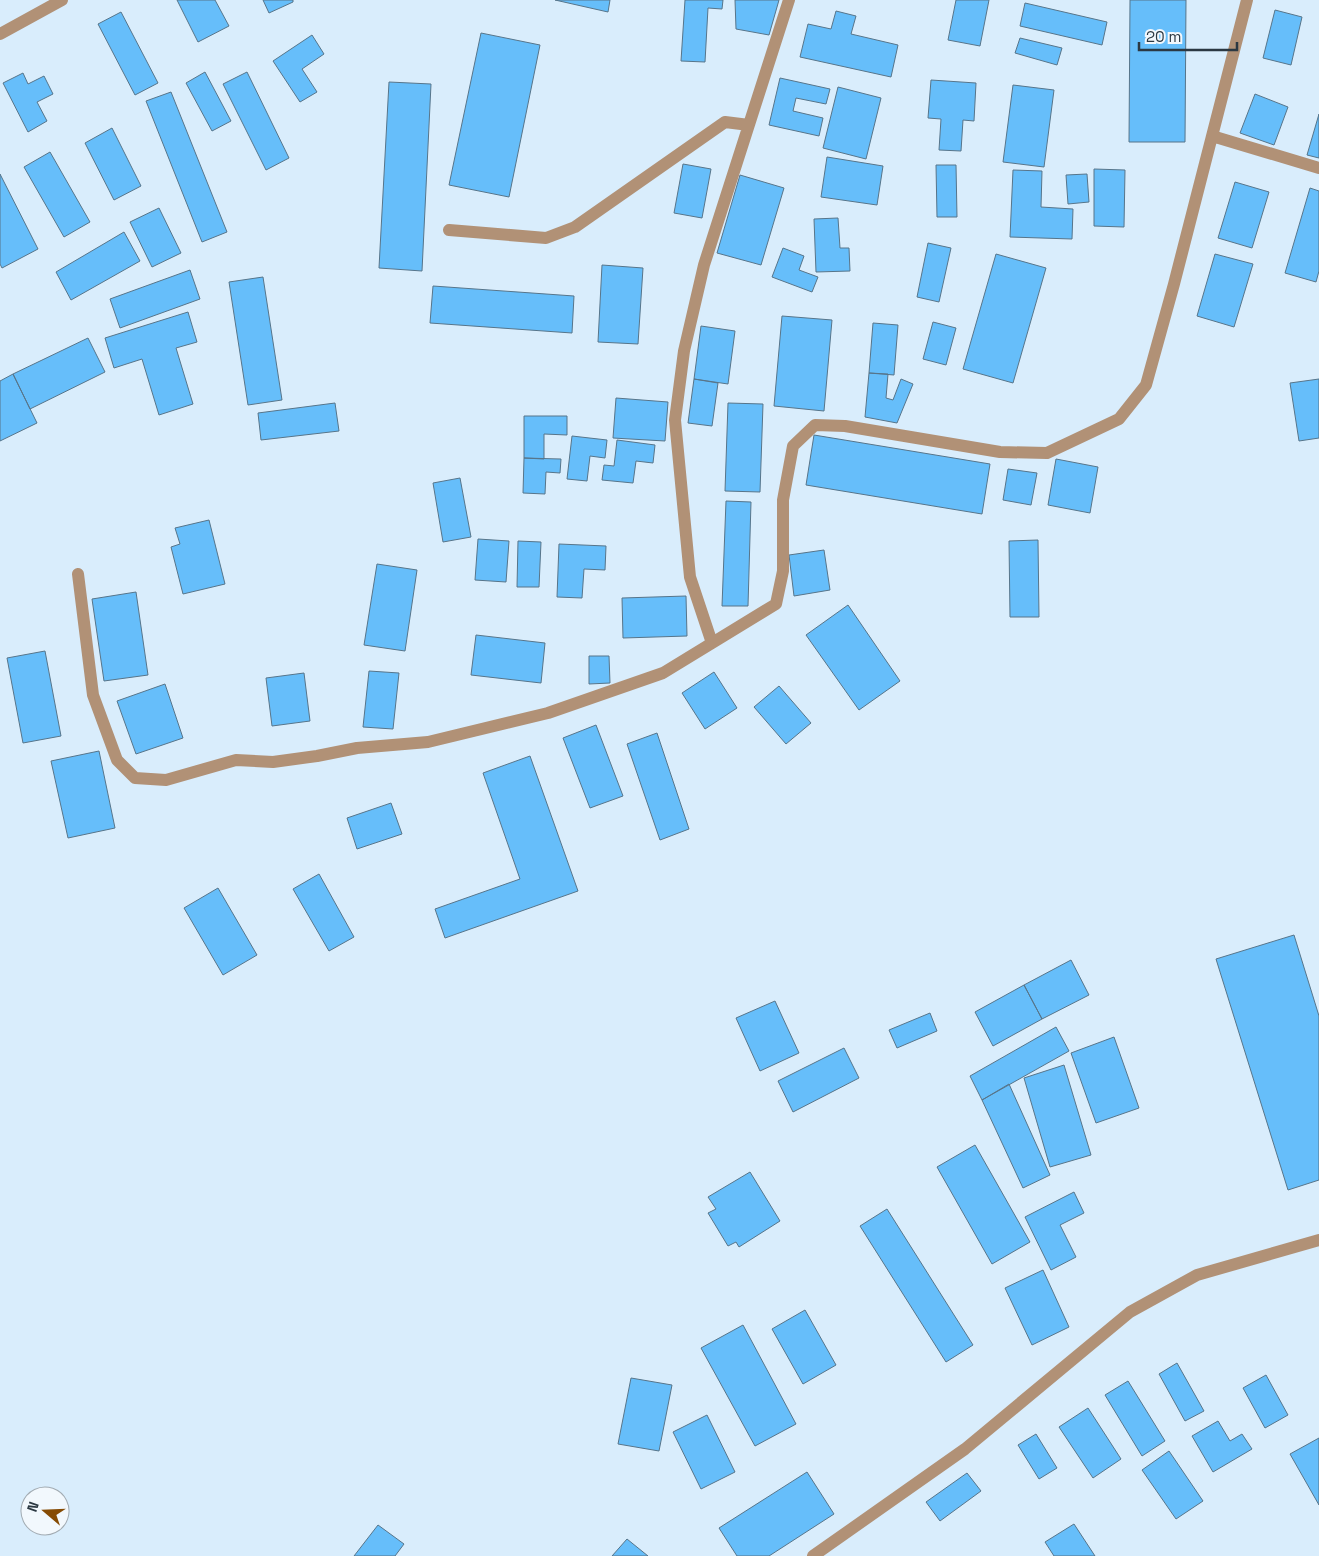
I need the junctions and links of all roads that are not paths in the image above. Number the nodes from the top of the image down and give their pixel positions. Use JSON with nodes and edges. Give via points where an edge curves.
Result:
{"nodes":[{"id":1,"x":62,"y":0,"type":"edge"},
{"id":2,"x":789,"y":0,"type":"edge"},
{"id":3,"x":1247,"y":0,"type":"edge"},
{"id":4,"x":0,"y":34,"type":"edge"},
{"id":5,"x":749,"y":125,"type":"junction"},
{"id":6,"x":1212,"y":136,"type":"junction"},
{"id":7,"x":1319,"y":168,"type":"edge"},
{"id":8,"x":449,"y":230,"type":"dead end"},
{"id":9,"x":78,"y":574,"type":"dead end"},
{"id":10,"x":712,"y":643,"type":"junction"},
{"id":11,"x":1319,"y":1240,"type":"edge"},
{"id":12,"x":813,"y":1556,"type":"edge"}],
"edges":[{"from":1,"to":4,"type":"street"},
{"from":2,"to":5,"type":"street"},
{"from":3,"to":6,"type":"street"},
{"from":5,"to":8,"type":"street","via":[[725,122],[575,227],[546,238]]},
{"from":5,"to":10,"type":"street","via":[[704,265],[684,352],[675,420],[690,577]]},
{"from":6,"to":7,"type":"street"},
{"from":6,"to":10,"type":"street","via":[[1146,385],[1119,419],[1047,453],[1000,452],[845,426],[815,425],[793,446],[782,500],[783,571],[776,604]]},
{"from":9,"to":10,"type":"street","via":[[93,695],[117,760],[135,778],[166,780],[236,760],[273,762],[357,748],[428,742],[548,712],[663,673]]},
{"from":11,"to":12,"type":"street","via":[[1197,1275],[1130,1312],[965,1449]]}]}
